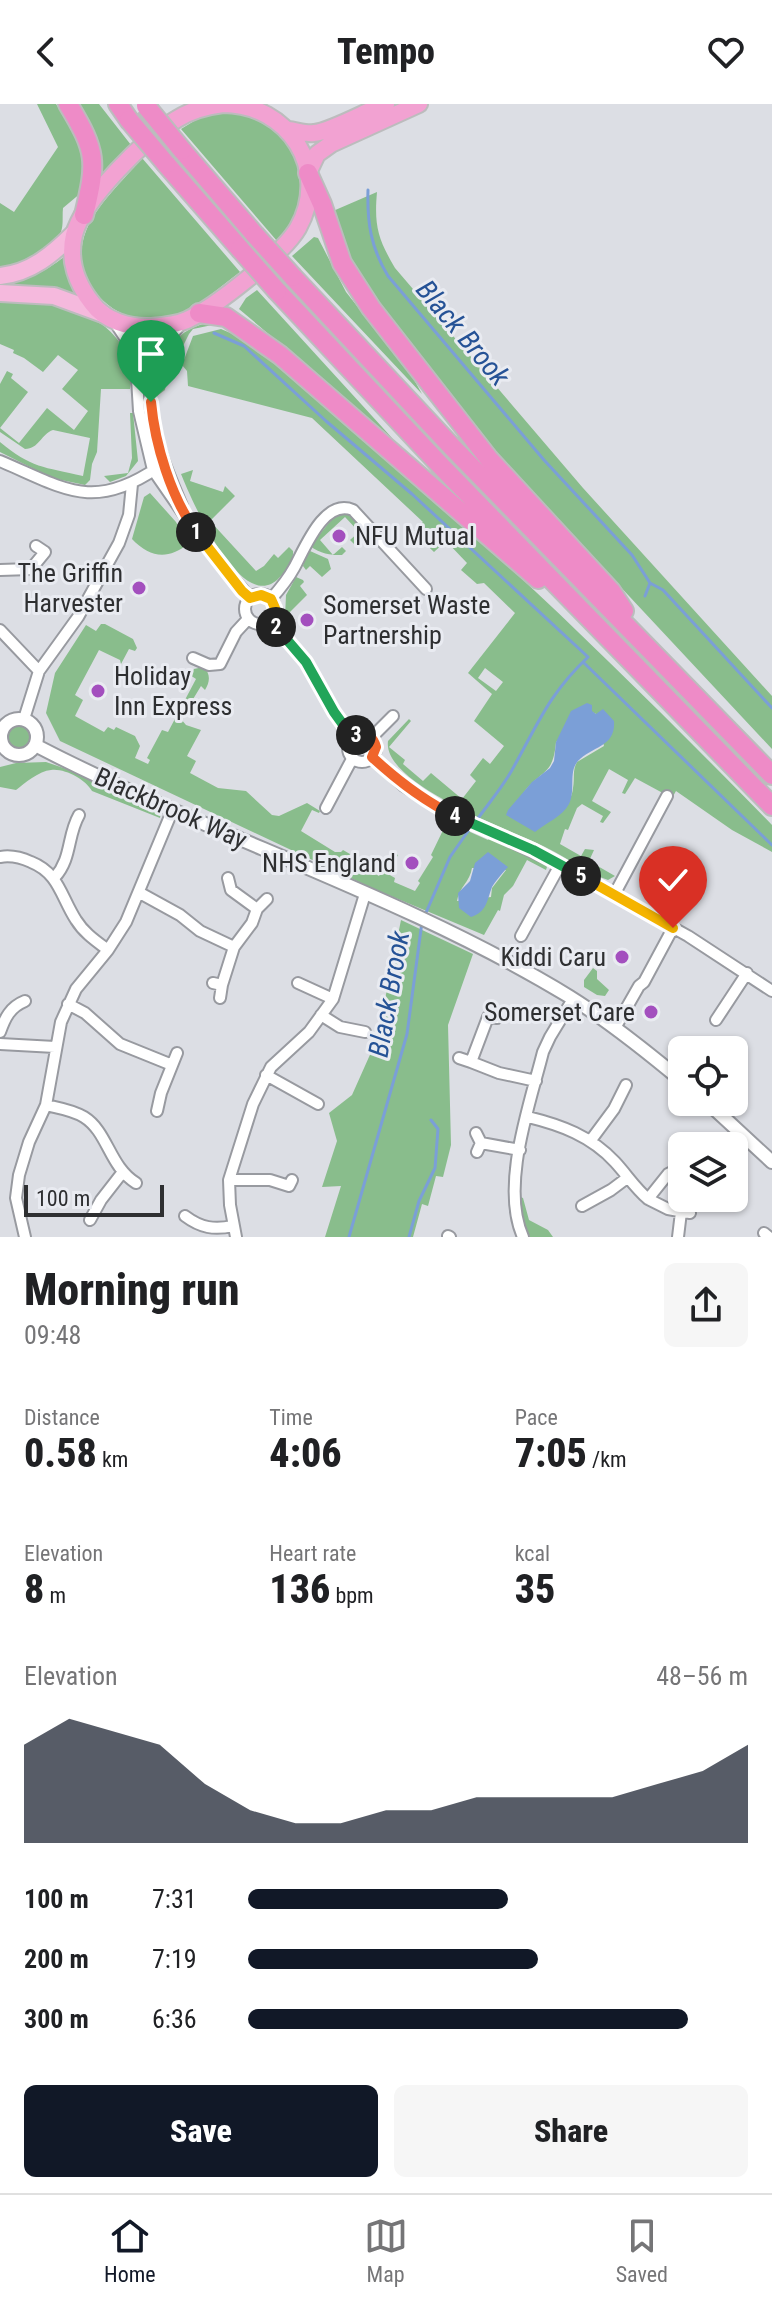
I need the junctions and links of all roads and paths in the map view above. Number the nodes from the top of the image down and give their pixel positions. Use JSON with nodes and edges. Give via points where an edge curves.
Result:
{"nodes":[{"id":1,"x":68,"y":104,"type":"edge"},
{"id":2,"x":118,"y":104,"type":"edge"},
{"id":3,"x":223,"y":104,"type":"edge"},
{"id":4,"x":231,"y":104,"type":"edge"},
{"id":5,"x":386,"y":104,"type":"edge"},
{"id":6,"x":419,"y":104,"type":"edge"},
{"id":7,"x":145,"y":105,"type":"edge"},
{"id":8,"x":360,"y":122,"type":"junction"},
{"id":9,"x":288,"y":130,"type":"junction"},
{"id":10,"x":308,"y":173,"type":"junction"},
{"id":11,"x":84,"y":215,"type":"junction"},
{"id":12,"x":74,"y":233,"type":"junction"},
{"id":13,"x":0,"y":276,"type":"edge"},
{"id":14,"x":0,"y":293,"type":"edge"},
{"id":15,"x":108,"y":317,"type":"junction"},
{"id":16,"x":191,"y":317,"type":"junction"},
{"id":17,"x":0,"y":461,"type":"edge"},
{"id":18,"x":165,"y":462,"type":"junction"},
{"id":19,"x":153,"y":470,"type":"junction"},
{"id":20,"x":132,"y":484,"type":"junction"},
{"id":21,"x":187,"y":519,"type":"junction"},
{"id":22,"x":45,"y":552,"type":"dead end"},
{"id":23,"x":0,"y":570,"type":"edge"},
{"id":24,"x":426,"y":589,"type":"dead end"},
{"id":25,"x":250,"y":598,"type":"junction"},
{"id":26,"x":271,"y":599,"type":"junction"},
{"id":27,"x":248,"y":619,"type":"junction"},
{"id":28,"x":270,"y":620,"type":"junction"},
{"id":29,"x":594,"y":622,"type":"junction"},
{"id":30,"x":0,"y":630,"type":"edge"},
{"id":31,"x":646,"y":645,"type":"junction"},
{"id":32,"x":193,"y":658,"type":"dead end"},
{"id":33,"x":39,"y":671,"type":"junction"},
{"id":34,"x":393,"y":716,"type":"dead end"},
{"id":35,"x":24,"y":719,"type":"junction"},
{"id":36,"x":352,"y":737,"type":"junction"},
{"id":37,"x":371,"y":738,"type":"junction"},
{"id":38,"x":35,"y":745,"type":"junction"},
{"id":39,"x":2,"y":750,"type":"edge"},
{"id":40,"x":372,"y":757,"type":"junction"},
{"id":41,"x":352,"y":759,"type":"junction"},
{"id":42,"x":772,"y":775,"type":"edge"},
{"id":43,"x":667,"y":796,"type":"dead end"},
{"id":44,"x":772,"y":806,"type":"edge"},
{"id":45,"x":326,"y":808,"type":"dead end"},
{"id":46,"x":173,"y":809,"type":"junction"},
{"id":47,"x":74,"y":819,"type":"dead end"},
{"id":48,"x":0,"y":857,"type":"edge"},
{"id":49,"x":560,"y":865,"type":"junction"},
{"id":50,"x":55,"y":877,"type":"junction"},
{"id":51,"x":228,"y":878,"type":"dead end"},
{"id":52,"x":140,"y":893,"type":"junction"},
{"id":53,"x":365,"y":894,"type":"junction"},
{"id":54,"x":614,"y":895,"type":"junction"},
{"id":55,"x":267,"y":899,"type":"dead end"},
{"id":56,"x":257,"y":909,"type":"junction"},
{"id":57,"x":673,"y":928,"type":"junction"},
{"id":58,"x":521,"y":936,"type":"dead end"},
{"id":59,"x":234,"y":947,"type":"junction"},
{"id":60,"x":108,"y":950,"type":"junction"},
{"id":61,"x":747,"y":973,"type":"junction"},
{"id":62,"x":304,"y":989,"type":"dead end"},
{"id":63,"x":772,"y":991,"type":"edge"},
{"id":64,"x":220,"y":998,"type":"dead end"},
{"id":65,"x":333,"y":999,"type":"junction"},
{"id":66,"x":573,"y":999,"type":"junction"},
{"id":67,"x":16,"y":1001,"type":"dead end"},
{"id":68,"x":68,"y":1004,"type":"junction"},
{"id":69,"x":321,"y":1015,"type":"junction"},
{"id":70,"x":489,"y":1015,"type":"dead end"},
{"id":71,"x":716,"y":1020,"type":"dead end"},
{"id":72,"x":615,"y":1028,"type":"junction"},
{"id":73,"x":0,"y":1032,"type":"edge"},
{"id":74,"x":365,"y":1032,"type":"dead end"},
{"id":75,"x":0,"y":1044,"type":"edge"},
{"id":76,"x":55,"y":1047,"type":"junction"},
{"id":77,"x":177,"y":1053,"type":"dead end"},
{"id":78,"x":459,"y":1058,"type":"dead end"},
{"id":79,"x":471,"y":1062,"type":"junction"},
{"id":80,"x":172,"y":1065,"type":"junction"},
{"id":81,"x":668,"y":1070,"type":"edge"},
{"id":82,"x":266,"y":1075,"type":"junction"},
{"id":83,"x":536,"y":1081,"type":"junction"},
{"id":84,"x":626,"y":1085,"type":"dead end"},
{"id":85,"x":154,"y":1104,"type":"dead end"},
{"id":86,"x":46,"y":1105,"type":"junction"},
{"id":87,"x":312,"y":1105,"type":"dead end"},
{"id":88,"x":722,"y":1116,"type":"edge"},
{"id":89,"x":528,"y":1117,"type":"junction"},
{"id":90,"x":591,"y":1140,"type":"junction"},
{"id":91,"x":478,"y":1143,"type":"dead end"},
{"id":92,"x":520,"y":1150,"type":"junction"},
{"id":93,"x":772,"y":1162,"type":"edge"},
{"id":94,"x":122,"y":1173,"type":"junction"},
{"id":95,"x":668,"y":1174,"type":"edge"},
{"id":96,"x":627,"y":1178,"type":"junction"},
{"id":97,"x":229,"y":1180,"type":"junction"},
{"id":98,"x":136,"y":1183,"type":"dead end"},
{"id":99,"x":292,"y":1188,"type":"dead end"},
{"id":100,"x":648,"y":1199,"type":"junction"},
{"id":101,"x":582,"y":1206,"type":"dead end"},
{"id":102,"x":90,"y":1212,"type":"dead end"},
{"id":103,"x":189,"y":1222,"type":"dead end"},
{"id":104,"x":235,"y":1231,"type":"edge"},
{"id":105,"x":25,"y":1237,"type":"edge"},
{"id":106,"x":523,"y":1237,"type":"edge"},
{"id":107,"x":678,"y":1237,"type":"edge"}],
"edges":[{"from":1,"to":11,"type":"highway","via":[[85,132],[94,164]]},
{"from":2,"to":29,"type":"highway","bridge":true,"via":[[277,291]]},
{"from":3,"to":4,"type":"highway"},
{"from":3,"to":11,"type":"highway","via":[[193,112],[160,130]]},
{"from":4,"to":9,"type":"highway","via":[[255,109]]},
{"from":5,"to":8,"type":"highway"},
{"from":6,"to":8,"type":"highway"},
{"from":7,"to":31,"type":"highway","bridge":true,"via":[[293,277]]},
{"from":8,"to":9,"type":"highway","via":[[314,133]]},
{"from":8,"to":10,"type":"highway","via":[[317,154]]},
{"from":9,"to":10,"type":"highway"},
{"from":10,"to":16,"type":"highway","via":[[308,202],[290,240]]},
{"from":10,"to":31,"type":"highway","via":[[342,263],[371,308],[489,459],[611,591]]},
{"from":11,"to":12,"type":"highway"},
{"from":12,"to":13,"type":"main road","via":[[37,265]]},
{"from":12,"to":15,"type":"highway","via":[[76,276],[85,295]]},
{"from":14,"to":15,"type":"main road","via":[[54,296]]},
{"from":15,"to":16,"type":"highway","via":[[143,327]]},
{"from":15,"to":19,"type":"street","via":[[136,362],[139,411]]},
{"from":16,"to":18,"type":"street","via":[[160,350],[151,382],[153,421]]},
{"from":16,"to":29,"type":"highway","via":[[226,317],[280,355],[529,572]]},
{"from":17,"to":20,"type":"street","via":[[75,492],[114,491]]},
{"from":18,"to":19,"type":"street"},
{"from":18,"to":21,"type":"street"},
{"from":19,"to":20,"type":"street"},
{"from":19,"to":21,"type":"street"},
{"from":20,"to":33,"type":"street","via":[[127,524],[106,569]]},
{"from":21,"to":25,"type":"street"},
{"from":22,"to":23,"type":"street","via":[[31,569]]},
{"from":24,"to":26,"type":"street","via":[[353,510],[343,507],[334,509],[312,533]]},
{"from":25,"to":26,"type":"street"},
{"from":25,"to":27,"type":"street"},
{"from":26,"to":28,"type":"street","via":[[275,608]]},
{"from":27,"to":28,"type":"street","via":[[259,624]]},
{"from":27,"to":32,"type":"street","via":[[220,664]]},
{"from":28,"to":36,"type":"street","via":[[306,662]]},
{"from":29,"to":44,"type":"highway"},
{"from":30,"to":33,"type":"street"},
{"from":31,"to":42,"type":"highway"},
{"from":33,"to":35,"type":"street"},
{"from":34,"to":37,"type":"street"},
{"from":35,"to":38,"type":"street","via":[[35,728]]},
{"from":35,"to":39,"type":"street","via":[[11,720],[3,728]]},
{"from":36,"to":37,"type":"street"},
{"from":36,"to":41,"type":"street"},
{"from":37,"to":40,"type":"street","via":[[376,747]]},
{"from":38,"to":39,"type":"street","via":[[20,756]]},
{"from":38,"to":46,"type":"street","name":"Blackbrook Way"},
{"from":40,"to":41,"type":"street","via":[[363,762]]},
{"from":40,"to":49,"type":"street","via":[[404,786]]},
{"from":41,"to":45,"type":"street"},
{"from":43,"to":54,"type":"street"},
{"from":46,"to":52,"type":"street"},
{"from":46,"to":53,"type":"street","name":"Blackbrook Way"},
{"from":47,"to":50,"type":"street","via":[[68,856]]},
{"from":48,"to":50,"type":"street","via":[[28,860]]},
{"from":49,"to":54,"type":"street"},
{"from":49,"to":58,"type":"street"},
{"from":50,"to":60,"type":"street","via":[[84,932]]},
{"from":51,"to":56,"type":"street","via":[[228,892]]},
{"from":52,"to":59,"type":"street"},
{"from":52,"to":60,"type":"street"},
{"from":53,"to":65,"type":"street"},
{"from":53,"to":66,"type":"street","name":"Blackbrook Way","via":[[477,945]]},
{"from":54,"to":57,"type":"street"},
{"from":55,"to":56,"type":"street"},
{"from":56,"to":59,"type":"street"},
{"from":57,"to":61,"type":"street"},
{"from":57,"to":72,"type":"street"},
{"from":59,"to":64,"type":"street","via":[[217,984]]},
{"from":60,"to":68,"type":"street"},
{"from":61,"to":63,"type":"street"},
{"from":61,"to":71,"type":"street"},
{"from":62,"to":65,"type":"street"},
{"from":65,"to":69,"type":"street"},
{"from":66,"to":72,"type":"street","name":"Blackbrook Way"},
{"from":66,"to":83,"type":"street","via":[[550,1037]]},
{"from":67,"to":73,"type":"street"},
{"from":68,"to":76,"type":"street"},
{"from":68,"to":80,"type":"street","via":[[120,1044]]},
{"from":69,"to":74,"type":"street"},
{"from":69,"to":82,"type":"street"},
{"from":70,"to":79,"type":"street"},
{"from":72,"to":81,"type":"street","name":"Blackbrook Way"},
{"from":75,"to":76,"type":"street"},
{"from":76,"to":86,"type":"street"},
{"from":77,"to":80,"type":"street"},
{"from":78,"to":79,"type":"street"},
{"from":79,"to":83,"type":"street"},
{"from":80,"to":85,"type":"street"},
{"from":82,"to":87,"type":"street"},
{"from":82,"to":97,"type":"street"},
{"from":83,"to":89,"type":"street"},
{"from":84,"to":90,"type":"street"},
{"from":86,"to":94,"type":"street","via":[[86,1118]]},
{"from":86,"to":105,"type":"street","via":[[19,1175],[18,1213]]},
{"from":88,"to":93,"type":"street"},
{"from":89,"to":90,"type":"street"},
{"from":89,"to":92,"type":"street"},
{"from":90,"to":96,"type":"street"},
{"from":91,"to":92,"type":"street"},
{"from":92,"to":106,"type":"street","via":[[514,1196]]},
{"from":94,"to":98,"type":"street"},
{"from":94,"to":102,"type":"street"},
{"from":95,"to":100,"type":"street"},
{"from":96,"to":100,"type":"street"},
{"from":96,"to":101,"type":"street"},
{"from":97,"to":99,"type":"street","via":[[270,1180]]},
{"from":97,"to":104,"type":"street"},
{"from":100,"to":107,"type":"street","via":[[686,1213]]},
{"from":103,"to":104,"type":"street"}]}
